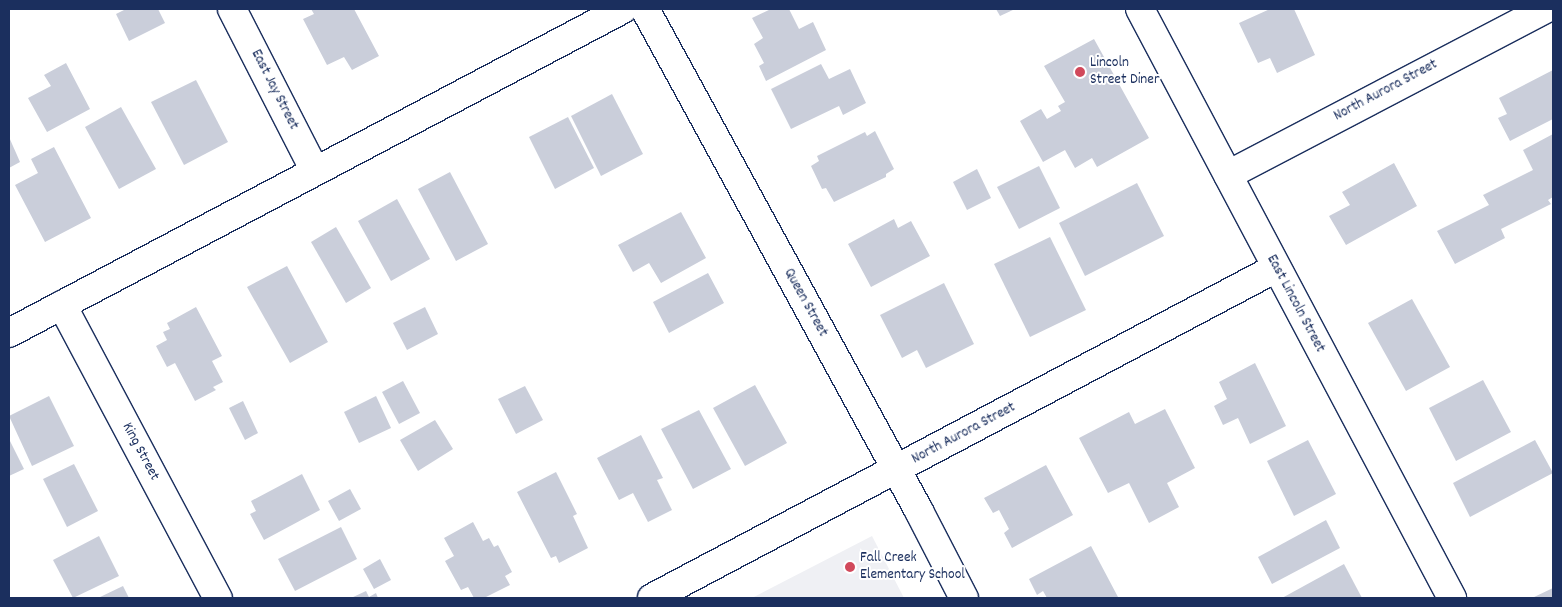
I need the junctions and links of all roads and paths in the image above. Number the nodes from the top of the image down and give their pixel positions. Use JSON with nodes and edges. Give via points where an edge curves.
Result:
{"nodes":[{"id":1,"x":232,"y":9,"type":"edge"},
{"id":2,"x":623,"y":9,"type":"edge"},
{"id":3,"x":645,"y":9,"type":"edge"},
{"id":4,"x":1140,"y":9,"type":"edge"},
{"id":5,"x":1546,"y":9,"type":"edge"},
{"id":6,"x":315,"y":171,"type":"junction"},
{"id":7,"x":1228,"y":176,"type":"junction"},
{"id":8,"x":1276,"y":268,"type":"junction"},
{"id":9,"x":62,"y":305,"type":"junction"},
{"id":10,"x":9,"y":333,"type":"edge"},
{"id":11,"x":896,"y":470,"type":"junction"},
{"id":12,"x":218,"y":598,"type":"edge"},
{"id":13,"x":652,"y":598,"type":"edge"},
{"id":14,"x":964,"y":598,"type":"edge"},
{"id":15,"x":1452,"y":598,"type":"edge"}],
"edges":[{"from":1,"to":6,"type":"street","name":"East Jay Street"},
{"from":2,"to":6,"type":"street"},
{"from":3,"to":11,"type":"street","name":"Queen Street"},
{"from":4,"to":7,"type":"street","name":"East Lincoln Street"},
{"from":5,"to":7,"type":"street","name":"North Aurora Street"},
{"from":6,"to":9,"type":"street"},
{"from":7,"to":8,"type":"street","name":"East Lincoln Street"},
{"from":8,"to":11,"type":"street","name":"North Aurora Street"},
{"from":8,"to":15,"type":"street","name":"East Lincoln Street"},
{"from":9,"to":10,"type":"street"},
{"from":9,"to":12,"type":"street","name":"King Street"},
{"from":11,"to":13,"type":"street","name":"North Aurora Street"},
{"from":11,"to":14,"type":"street","name":"Queen Street"}]}
